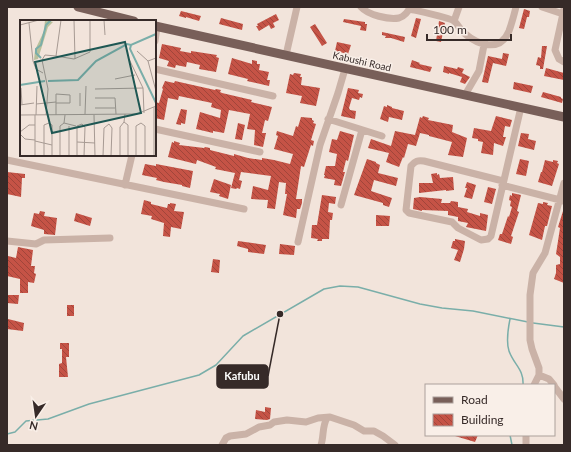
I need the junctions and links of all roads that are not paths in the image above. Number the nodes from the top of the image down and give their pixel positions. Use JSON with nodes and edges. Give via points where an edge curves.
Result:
{"nodes":[{"id":1,"x":78,"y":7,"type":"edge"},
{"id":2,"x":297,"y":7,"type":"edge"},
{"id":3,"x":361,"y":7,"type":"edge"},
{"id":4,"x":459,"y":7,"type":"edge"},
{"id":5,"x":516,"y":7,"type":"edge"},
{"id":6,"x":542,"y":7,"type":"edge"},
{"id":7,"x":410,"y":8,"type":"edge"},
{"id":8,"x":104,"y":10,"type":"edge"},
{"id":9,"x":563,"y":11,"type":"edge"},
{"id":10,"x":131,"y":20,"type":"edge"},
{"id":11,"x":454,"y":21,"type":"junction"},
{"id":12,"x":156,"y":27,"type":"edge"},
{"id":13,"x":484,"y":45,"type":"junction"},
{"id":14,"x":286,"y":55,"type":"junction"},
{"id":15,"x":564,"y":62,"type":"edge"},
{"id":16,"x":156,"y":69,"type":"edge"},
{"id":17,"x":345,"y":69,"type":"junction"},
{"id":18,"x":464,"y":95,"type":"junction"},
{"id":19,"x":273,"y":96,"type":"dead end"},
{"id":20,"x":521,"y":107,"type":"junction"},
{"id":21,"x":564,"y":117,"type":"edge"},
{"id":22,"x":328,"y":119,"type":"junction"},
{"id":23,"x":156,"y":129,"type":"edge"},
{"id":24,"x":362,"y":130,"type":"junction"},
{"id":25,"x":382,"y":136,"type":"dead end"},
{"id":26,"x":260,"y":152,"type":"dead end"},
{"id":27,"x":132,"y":156,"type":"edge"},
{"id":28,"x":7,"y":160,"type":"edge"},
{"id":29,"x":503,"y":183,"type":"junction"},
{"id":30,"x":564,"y":183,"type":"edge"},
{"id":31,"x":126,"y":185,"type":"junction"},
{"id":32,"x":562,"y":201,"type":"edge"},
{"id":33,"x":341,"y":205,"type":"dead end"},
{"id":34,"x":244,"y":209,"type":"dead end"},
{"id":35,"x":110,"y":238,"type":"dead end"},
{"id":36,"x":7,"y":241,"type":"edge"},
{"id":37,"x":298,"y":242,"type":"dead end"},
{"id":38,"x":539,"y":375,"type":"junction"},
{"id":39,"x":534,"y":384,"type":"edge"},
{"id":40,"x":553,"y":384,"type":"edge"},
{"id":41,"x":555,"y":386,"type":"edge"},
{"id":42,"x":564,"y":398,"type":"edge"},
{"id":43,"x":327,"y":418,"type":"junction"},
{"id":44,"x":222,"y":445,"type":"edge"},
{"id":45,"x":320,"y":445,"type":"edge"},
{"id":46,"x":395,"y":445,"type":"edge"}],
"edges":[{"from":1,"to":8,"type":"main road"},
{"from":2,"to":14,"type":"street"},
{"from":3,"to":7,"type":"street","via":[[369,14],[398,18],[405,15]]},
{"from":4,"to":11,"type":"street"},
{"from":5,"to":13,"type":"street","via":[[509,32],[502,42]]},
{"from":6,"to":9,"type":"street"},
{"from":7,"to":11,"type":"street"},
{"from":8,"to":10,"type":"main road"},
{"from":9,"to":15,"type":"street","via":[[555,50],[559,59]]},
{"from":11,"to":13,"type":"street","via":[[462,32]]},
{"from":12,"to":14,"type":"main road","name":"Kabushi Road"},
{"from":13,"to":18,"type":"street","via":[[479,71]]},
{"from":14,"to":17,"type":"main road","name":"Kabushi Road"},
{"from":16,"to":19,"type":"street"},
{"from":17,"to":18,"type":"main road","name":"Kabushi Road"},
{"from":17,"to":22,"type":"street"},
{"from":18,"to":20,"type":"main road","name":"Kabushi Road"},
{"from":20,"to":21,"type":"main road","name":"Kabushi Road"},
{"from":20,"to":29,"type":"street"},
{"from":22,"to":24,"type":"street"},
{"from":22,"to":37,"type":"street"},
{"from":23,"to":26,"type":"street"},
{"from":24,"to":25,"type":"street"},
{"from":24,"to":33,"type":"street"},
{"from":27,"to":31,"type":"street"},
{"from":28,"to":31,"type":"street"},
{"from":29,"to":29,"type":"street","via":[[491,236],[481,240],[452,222],[409,213],[406,210],[411,166],[417,161],[470,172]]},
{"from":29,"to":32,"type":"street"},
{"from":30,"to":32,"type":"street"},
{"from":31,"to":34,"type":"street"},
{"from":32,"to":38,"type":"street","via":[[546,253],[533,273],[530,295],[530,337]]},
{"from":35,"to":36,"type":"street","via":[[44,240],[36,244]]},
{"from":38,"to":39,"type":"street"},
{"from":38,"to":40,"type":"street"},
{"from":41,"to":42,"type":"street"},
{"from":43,"to":44,"type":"street","via":[[306,422],[274,422],[246,434],[230,436]]},
{"from":43,"to":45,"type":"street"},
{"from":43,"to":46,"type":"street","via":[[354,425],[364,431],[374,431]]}]}
